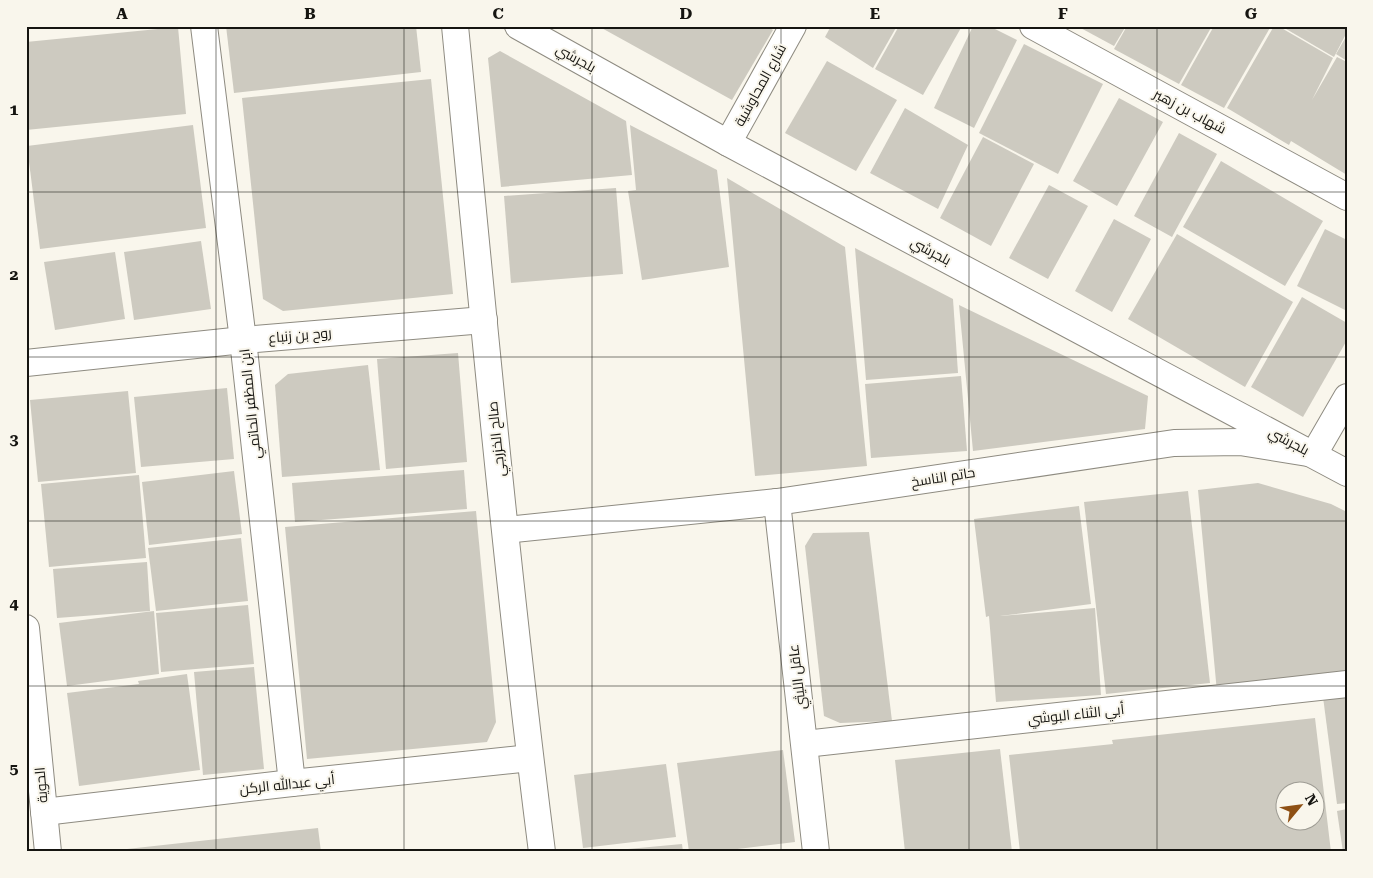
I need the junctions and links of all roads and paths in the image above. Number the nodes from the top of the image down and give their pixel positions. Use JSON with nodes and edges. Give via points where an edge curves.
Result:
{"nodes":[{"id":1,"x":204,"y":26,"type":"edge"},
{"id":2,"x":455,"y":26,"type":"edge"},
{"id":3,"x":518,"y":26,"type":"edge"},
{"id":4,"x":793,"y":26,"type":"edge"},
{"id":5,"x":1032,"y":26,"type":"edge"},
{"id":6,"x":728,"y":143,"type":"junction"},
{"id":7,"x":1347,"y":197,"type":"edge"},
{"id":8,"x":484,"y":320,"type":"junction"},
{"id":9,"x":243,"y":340,"type":"junction"},
{"id":10,"x":26,"y":363,"type":"edge"},
{"id":11,"x":1347,"y":397,"type":"edge"},
{"id":12,"x":1314,"y":454,"type":"junction"},
{"id":13,"x":1347,"y":473,"type":"edge"},
{"id":14,"x":777,"y":502,"type":"junction"},
{"id":15,"x":506,"y":530,"type":"junction"},
{"id":16,"x":26,"y":628,"type":"edge"},
{"id":17,"x":1347,"y":684,"type":"edge"},
{"id":18,"x":805,"y":744,"type":"junction"},
{"id":19,"x":530,"y":758,"type":"junction"},
{"id":20,"x":292,"y":783,"type":"junction"},
{"id":21,"x":44,"y":812,"type":"junction"},
{"id":22,"x":48,"y":852,"type":"edge"},
{"id":23,"x":542,"y":852,"type":"edge"},
{"id":24,"x":816,"y":852,"type":"edge"}],
"edges":[{"from":1,"to":9,"type":"street","name":"ابن المظفر الحاتمي"},
{"from":2,"to":8,"type":"street","name":"صالح الخزرجي"},
{"from":3,"to":6,"type":"street","name":"بلجرشي"},
{"from":4,"to":6,"type":"street","name":"شارع المحاوشية"},
{"from":5,"to":7,"type":"street","name":"شهاب بن زهير"},
{"from":6,"to":12,"type":"street","name":"بلجرشي"},
{"from":8,"to":9,"type":"street","name":"روح بن زنباع"},
{"from":8,"to":15,"type":"street","name":"صالح الخزرجي"},
{"from":9,"to":10,"type":"street","name":"روح بن زنباع"},
{"from":9,"to":20,"type":"street","name":"ابن المظفر الحاتمي"},
{"from":11,"to":12,"type":"street"},
{"from":12,"to":13,"type":"street","name":"بلجرشي"},
{"from":12,"to":14,"type":"street","name":"حاتم الناسخ","via":[[1240,442],[1174,443]]},
{"from":14,"to":15,"type":"street","name":"حاتم الناسخ"},
{"from":14,"to":18,"type":"street","name":"عاقل الليثي"},
{"from":15,"to":19,"type":"street","name":"صالح الخزرجي"},
{"from":16,"to":21,"type":"street","name":"الحوية"},
{"from":17,"to":18,"type":"street","name":"أبي الثناء البوشي"},
{"from":18,"to":24,"type":"street","name":"عاقل الليثي"},
{"from":19,"to":20,"type":"street","name":"أبي عبدالله الركن"},
{"from":19,"to":23,"type":"street","name":"صالح الخزرجي"},
{"from":20,"to":21,"type":"street","name":"أبي عبدالله الركن"},
{"from":21,"to":22,"type":"street","name":"الحوية"}]}
